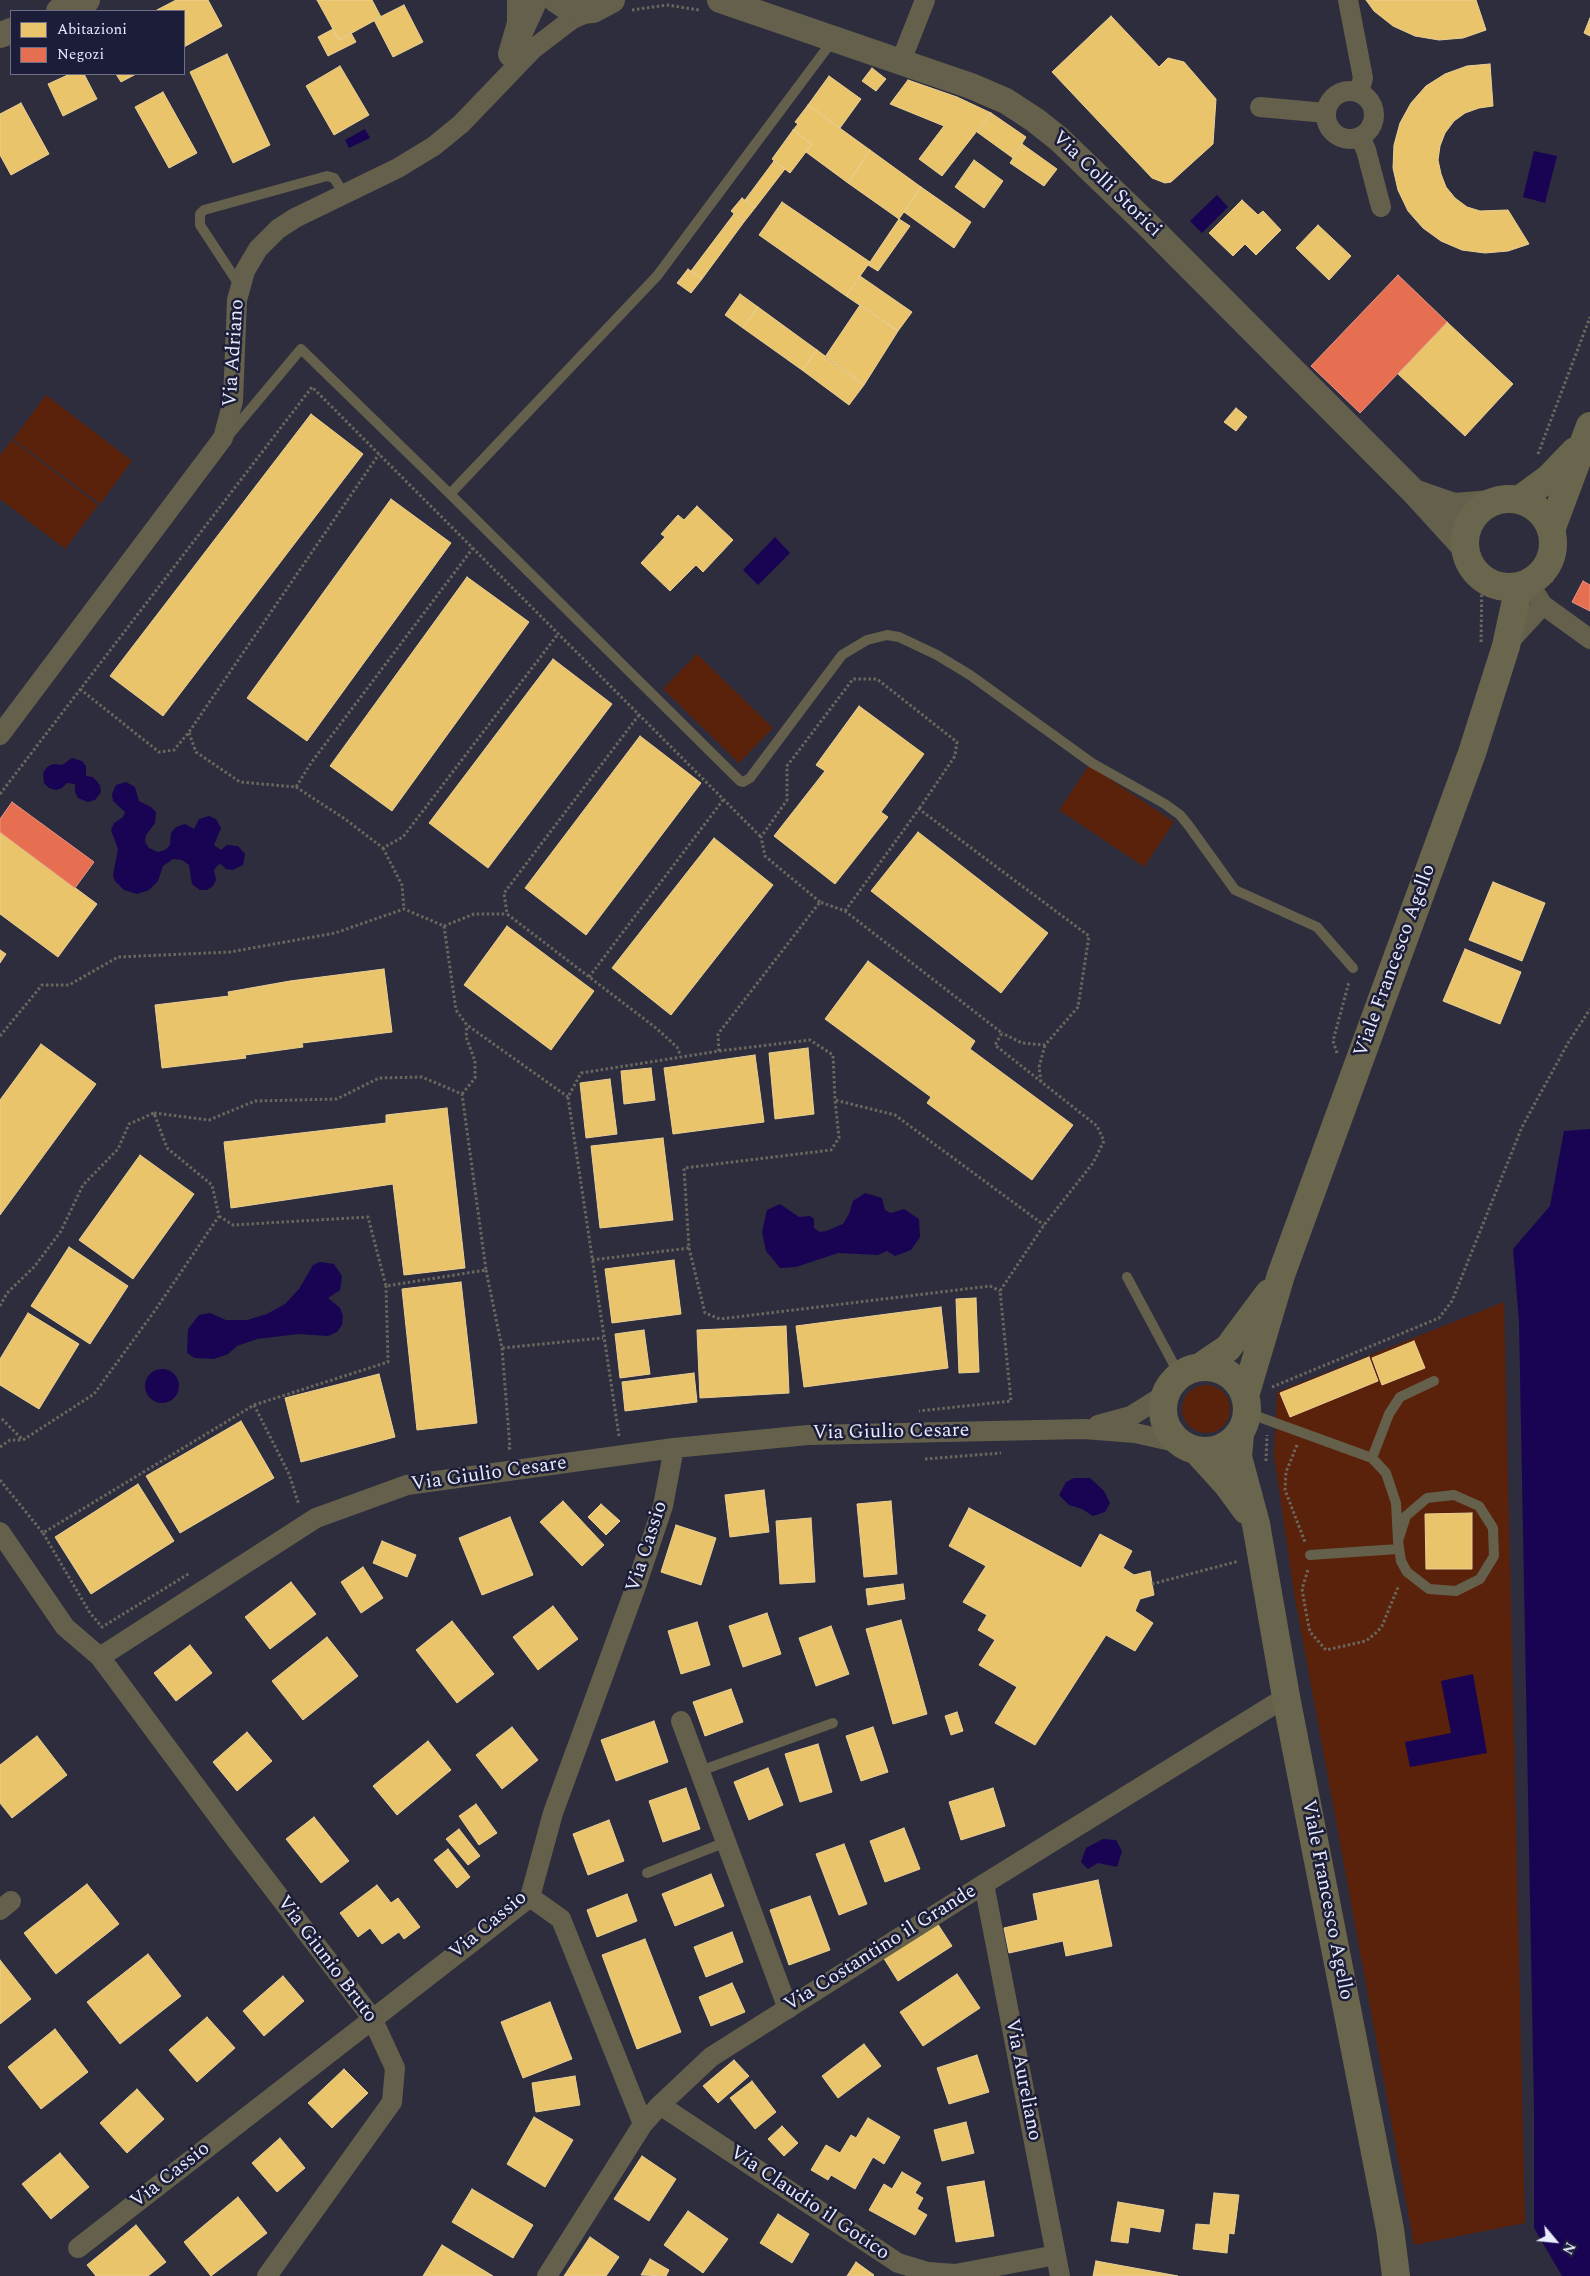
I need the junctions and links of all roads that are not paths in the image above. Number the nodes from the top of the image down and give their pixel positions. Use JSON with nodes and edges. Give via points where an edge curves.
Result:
{"nodes":[{"id":1,"x":87,"y":0,"type":"edge"},
{"id":2,"x":520,"y":0,"type":"edge"},
{"id":3,"x":538,"y":0,"type":"edge"},
{"id":4,"x":556,"y":0,"type":"edge"},
{"id":5,"x":720,"y":0,"type":"edge"},
{"id":6,"x":925,"y":0,"type":"edge"},
{"id":7,"x":1348,"y":0,"type":"edge"},
{"id":8,"x":609,"y":4,"type":"edge"},
{"id":9,"x":62,"y":10,"type":"edge"},
{"id":10,"x":833,"y":39,"type":"junction"},
{"id":11,"x":511,"y":54,"type":"junction"},
{"id":12,"x":901,"y":61,"type":"junction"},
{"id":13,"x":1359,"y":93,"type":"junction"},
{"id":14,"x":1260,"y":107,"type":"dead end"},
{"id":15,"x":473,"y":110,"type":"junction"},
{"id":16,"x":1326,"y":113,"type":"junction"},
{"id":17,"x":1360,"y":137,"type":"junction"},
{"id":18,"x":344,"y":194,"type":"junction"},
{"id":19,"x":1381,"y":207,"type":"dead end"},
{"id":20,"x":240,"y":286,"type":"junction"},
{"id":21,"x":1587,"y":434,"type":"edge"},
{"id":22,"x":210,"y":459,"type":"junction"},
{"id":23,"x":1414,"y":492,"type":"junction"},
{"id":24,"x":450,"y":494,"type":"junction"},
{"id":25,"x":1518,"y":500,"type":"junction"},
{"id":26,"x":1491,"y":503,"type":"junction"},
{"id":27,"x":1557,"y":537,"type":"junction"},
{"id":28,"x":1466,"y":549,"type":"junction"},
{"id":29,"x":1482,"y":577,"type":"junction"},
{"id":30,"x":1531,"y":591,"type":"junction"},
{"id":31,"x":1590,"y":639,"type":"edge"},
{"id":32,"x":1493,"y":646,"type":"junction"},
{"id":33,"x":0,"y":734,"type":"edge"},
{"id":34,"x":1353,"y":968,"type":"road end"},
{"id":35,"x":1281,"y":1275,"type":"junction"},
{"id":36,"x":1126,"y":1277,"type":"dead end"},
{"id":37,"x":1182,"y":1379,"type":"junction"},
{"id":38,"x":1434,"y":1381,"type":"dead end"},
{"id":39,"x":1250,"y":1416,"type":"junction"},
{"id":40,"x":1084,"y":1429,"type":"junction"},
{"id":41,"x":1189,"y":1447,"type":"junction"},
{"id":42,"x":674,"y":1448,"type":"junction"},
{"id":43,"x":1372,"y":1458,"type":"junction"},
{"id":44,"x":1256,"y":1524,"type":"junction"},
{"id":45,"x":0,"y":1532,"type":"edge"},
{"id":46,"x":1398,"y":1545,"type":"junction"},
{"id":47,"x":1310,"y":1555,"type":"dead end"},
{"id":48,"x":100,"y":1657,"type":"junction"},
{"id":49,"x":1286,"y":1697,"type":"junction"},
{"id":50,"x":681,"y":1721,"type":"dead end"},
{"id":51,"x":833,"y":1723,"type":"dead end"},
{"id":52,"x":700,"y":1771,"type":"junction"},
{"id":53,"x":726,"y":1842,"type":"junction"},
{"id":54,"x":647,"y":1874,"type":"dead end"},
{"id":55,"x":984,"y":1884,"type":"junction"},
{"id":56,"x":530,"y":1897,"type":"junction"},
{"id":57,"x":788,"y":2009,"type":"junction"},
{"id":58,"x":372,"y":2018,"type":"junction"},
{"id":59,"x":660,"y":2105,"type":"junction"},
{"id":60,"x":643,"y":2124,"type":"junction"},
{"id":61,"x":78,"y":2248,"type":"dead end"},
{"id":62,"x":1056,"y":2255,"type":"junction"},
{"id":63,"x":267,"y":2276,"type":"edge"},
{"id":64,"x":547,"y":2276,"type":"edge"},
{"id":65,"x":1060,"y":2276,"type":"edge"},
{"id":66,"x":1396,"y":2276,"type":"edge"}],
"edges":[{"from":1,"to":9,"type":"street"},
{"from":2,"to":11,"type":"street","via":[[520,23]]},
{"from":3,"to":11,"type":"street","name":"Via Adriano"},
{"from":4,"to":8,"type":"street","via":[[568,8]]},
{"from":5,"to":10,"type":"street","name":"Via Colli Storici"},
{"from":6,"to":12,"type":"street"},
{"from":7,"to":13,"type":"street","via":[[1363,78]]},
{"from":8,"to":15,"type":"street","name":"Via Adriano","via":[[572,20],[532,49]]},
{"from":10,"to":12,"type":"street","name":"Via Colli Storici"},
{"from":10,"to":24,"type":"lane","via":[[657,276]]},
{"from":11,"to":15,"type":"street","name":"Via Adriano"},
{"from":12,"to":23,"type":"street","name":"Via Colli Storici","via":[[1006,101],[1059,139]]},
{"from":13,"to":16,"type":"street","via":[[1338,95]]},
{"from":13,"to":17,"type":"street","via":[[1366,97],[1373,111],[1371,126]]},
{"from":14,"to":16,"type":"street"},
{"from":15,"to":18,"type":"street","name":"Via Adriano","via":[[434,146]]},
{"from":16,"to":17,"type":"street","via":[[1327,121],[1336,134],[1344,138]]},
{"from":17,"to":19,"type":"street"},
{"from":18,"to":20,"type":"street","name":"Via Adriano","via":[[278,229],[251,260]]},
{"from":18,"to":20,"type":"lane","via":[[334,178],[327,176],[208,207],[200,214],[200,225]]},
{"from":20,"to":22,"type":"street","name":"Via Adriano","via":[[235,323],[233,401],[223,438]]},
{"from":21,"to":25,"type":"main road","via":[[1549,478]]},
{"from":21,"to":27,"type":"main road"},
{"from":22,"to":24,"type":"lane","via":[[301,349]]},
{"from":22,"to":33,"type":"street","name":"Via Adriano"},
{"from":23,"to":26,"type":"street","name":"Via Colli Storici","via":[[1454,506]]},
{"from":23,"to":28,"type":"street","name":"Via Colli Storici"},
{"from":24,"to":34,"type":"lane","via":[[740,781],[750,778],[842,655],[867,640],[887,635],[899,637],[970,675],[1092,763],[1165,804],[1189,826],[1235,890],[1317,927]]},
{"from":25,"to":26,"type":"main road"},
{"from":25,"to":27,"type":"main road","via":[[1539,510]]},
{"from":26,"to":28,"type":"main road","via":[[1474,518],[1467,533]]},
{"from":27,"to":30,"type":"main road","via":[[1553,540],[1550,560]]},
{"from":28,"to":29,"type":"main road","via":[[1474,570]]},
{"from":29,"to":30,"type":"main road","via":[[1499,586]]},
{"from":29,"to":32,"type":"main road"},
{"from":30,"to":31,"type":"street"},
{"from":30,"to":32,"type":"main road","name":"Viale Francesco Agello"},
{"from":32,"to":35,"type":"main road","name":"Viale Francesco Agello","via":[[1472,753]]},
{"from":35,"to":37,"type":"main road","name":"Viale Francesco Agello","via":[[1228,1348]]},
{"from":35,"to":39,"type":"main road","name":"Viale Francesco Agello"},
{"from":36,"to":37,"type":"lane"},
{"from":37,"to":39,"type":"main road","via":[[1212,1367],[1230,1375],[1242,1388]]},
{"from":37,"to":40,"type":"street","name":"Via Giulio Cesare","via":[[1131,1416]]},
{"from":37,"to":41,"type":"main road","via":[[1164,1416],[1172,1436]]},
{"from":38,"to":43,"type":"lane","via":[[1400,1397],[1389,1414]]},
{"from":39,"to":41,"type":"main road","via":[[1223,1448],[1206,1452]]},
{"from":39,"to":43,"type":"lane"},
{"from":39,"to":44,"type":"main road","name":"Viale Francesco Agello","via":[[1238,1457]]},
{"from":40,"to":41,"type":"street","name":"Via Giulio Cesare","via":[[1135,1433]]},
{"from":40,"to":42,"type":"street","name":"Via Giulio Cesare","via":[[808,1435]]},
{"from":41,"to":44,"type":"main road","name":"Viale Francesco Agello","via":[[1228,1484]]},
{"from":42,"to":48,"type":"street","name":"Via Giulio Cesare","via":[[407,1485],[316,1518]]},
{"from":42,"to":56,"type":"street","name":"Via Cassio","via":[[663,1506],[553,1813]]},
{"from":43,"to":46,"type":"lane","via":[[1386,1473],[1396,1503]]},
{"from":44,"to":49,"type":"main road","name":"Viale Francesco Agello"},
{"from":45,"to":48,"type":"street","via":[[64,1627]]},
{"from":46,"to":46,"type":"lane","via":[[1406,1516],[1427,1498],[1454,1495],[1479,1506],[1494,1528],[1494,1556],[1490,1564],[1480,1579],[1456,1591],[1429,1589],[1407,1572]]},
{"from":46,"to":47,"type":"lane"},
{"from":48,"to":58,"type":"street","name":"Via Giunio Bruto"},
{"from":49,"to":55,"type":"street","name":"Via Costantino il Grande"},
{"from":49,"to":66,"type":"main road","name":"Viale Francesco Agello","via":[[1390,2229]]},
{"from":50,"to":52,"type":"street"},
{"from":51,"to":52,"type":"lane"},
{"from":52,"to":53,"type":"street"},
{"from":53,"to":54,"type":"lane"},
{"from":53,"to":57,"type":"street"},
{"from":55,"to":57,"type":"street","name":"Via Costantino il Grande"},
{"from":55,"to":62,"type":"street","name":"Via Aureliano"},
{"from":56,"to":58,"type":"street","name":"Via Cassio"},
{"from":56,"to":60,"type":"street","via":[[561,1919]]},
{"from":57,"to":59,"type":"street","name":"Via Costantino il Grande","via":[[711,2057]]},
{"from":58,"to":61,"type":"street","name":"Via Cassio"},
{"from":58,"to":63,"type":"street","name":"Via Giunio Bruto","via":[[394,2068],[392,2102]]},
{"from":59,"to":60,"type":"street","name":"Via Costantino il Grande"},
{"from":59,"to":62,"type":"street","name":"Via Claudio il Gotico","via":[[898,2263],[928,2272],[955,2274]]},
{"from":60,"to":64,"type":"street","name":"Via Costantino il Grande"},
{"from":62,"to":65,"type":"street","name":"Via Aureliano"}]}
